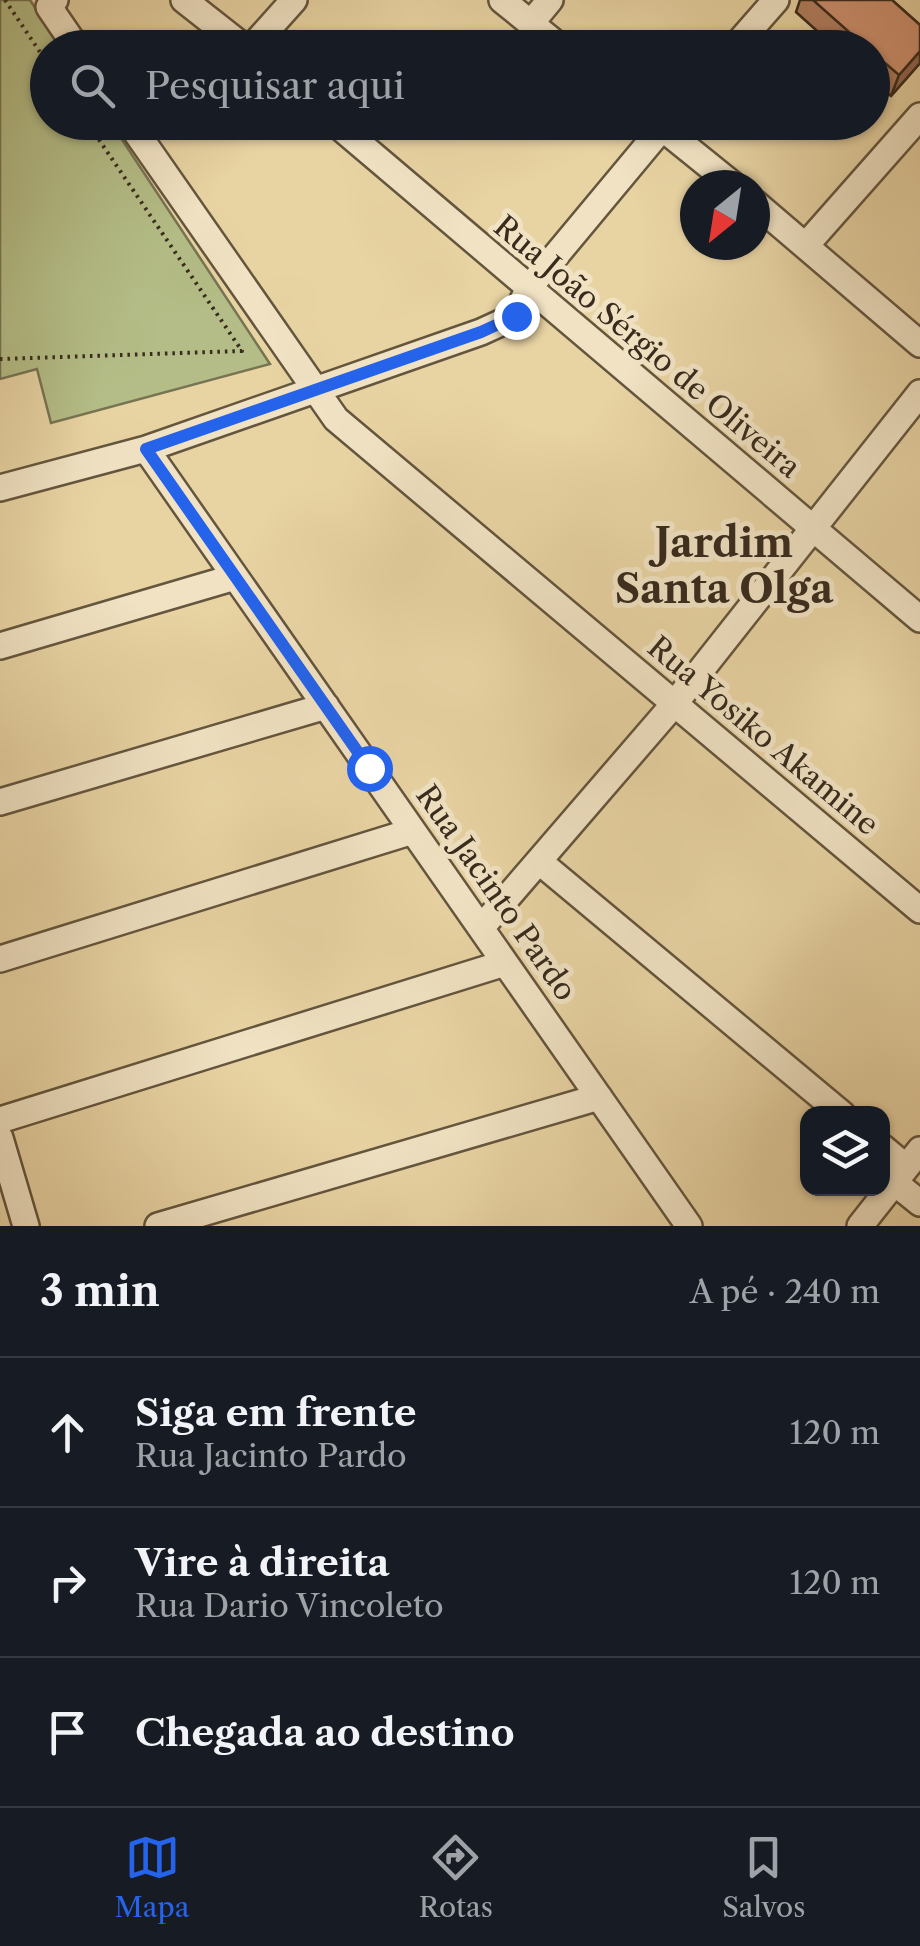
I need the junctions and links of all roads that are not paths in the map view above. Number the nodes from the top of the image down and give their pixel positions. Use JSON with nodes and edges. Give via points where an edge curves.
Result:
{"nodes":[{"id":1,"x":184,"y":0,"type":"edge"},
{"id":2,"x":294,"y":0,"type":"edge"},
{"id":3,"x":502,"y":0,"type":"edge"},
{"id":4,"x":550,"y":0,"type":"edge"},
{"id":5,"x":776,"y":0,"type":"edge"},
{"id":6,"x":52,"y":4,"type":"edge"},
{"id":7,"x":531,"y":23,"type":"junction"},
{"id":8,"x":67,"y":30,"type":"edge"},
{"id":9,"x":224,"y":30,"type":"edge"},
{"id":10,"x":265,"y":30,"type":"edge"},
{"id":11,"x":540,"y":30,"type":"edge"},
{"id":12,"x":750,"y":30,"type":"edge"},
{"id":13,"x":920,"y":116,"type":"edge"},
{"id":14,"x":141,"y":140,"type":"edge"},
{"id":15,"x":355,"y":140,"type":"edge"},
{"id":16,"x":648,"y":140,"type":"edge"},
{"id":17,"x":680,"y":140,"type":"edge"},
{"id":18,"x":715,"y":170,"type":"edge"},
{"id":19,"x":770,"y":215,"type":"edge"},
{"id":20,"x":806,"y":244,"type":"junction"},
{"id":21,"x":528,"y":289,"type":"junction"},
{"id":22,"x":920,"y":344,"type":"edge"},
{"id":23,"x":314,"y":391,"type":"junction"},
{"id":24,"x":920,"y":393,"type":"edge"},
{"id":25,"x":146,"y":449,"type":"junction"},
{"id":26,"x":0,"y":488,"type":"edge"},
{"id":27,"x":811,"y":530,"type":"junction"},
{"id":28,"x":236,"y":576,"type":"junction"},
{"id":29,"x":920,"y":619,"type":"edge"},
{"id":30,"x":0,"y":646,"type":"edge"},
{"id":31,"x":676,"y":703,"type":"junction"},
{"id":32,"x":326,"y":706,"type":"junction"},
{"id":33,"x":0,"y":802,"type":"edge"},
{"id":34,"x":413,"y":831,"type":"junction"},
{"id":35,"x":541,"y":862,"type":"junction"},
{"id":36,"x":920,"y":910,"type":"edge"},
{"id":37,"x":481,"y":928,"type":"junction"},
{"id":38,"x":0,"y":959,"type":"edge"},
{"id":39,"x":505,"y":963,"type":"junction"},
{"id":40,"x":599,"y":1097,"type":"junction"},
{"id":41,"x":832,"y":1106,"type":"edge"},
{"id":42,"x":0,"y":1120,"type":"edge"},
{"id":43,"x":0,"y":1138,"type":"edge"},
{"id":44,"x":907,"y":1167,"type":"edge"},
{"id":45,"x":920,"y":1203,"type":"edge"},
{"id":46,"x":26,"y":1226,"type":"edge"},
{"id":47,"x":158,"y":1226,"type":"edge"},
{"id":48,"x":689,"y":1226,"type":"edge"},
{"id":49,"x":860,"y":1226,"type":"edge"}],
"edges":[{"from":1,"to":9,"type":"street"},
{"from":2,"to":10,"type":"street"},
{"from":3,"to":7,"type":"street"},
{"from":4,"to":7,"type":"street"},
{"from":5,"to":12,"type":"street"},
{"from":6,"to":8,"type":"street"},
{"from":7,"to":11,"type":"street"},
{"from":13,"to":20,"type":"street"},
{"from":14,"to":23,"type":"street","name":"Rua Yosiko Akamine"},
{"from":15,"to":21,"type":"street","name":"Rua João Sérgio de Oliveira"},
{"from":16,"to":21,"type":"street"},
{"from":17,"to":18,"type":"street"},
{"from":19,"to":20,"type":"street"},
{"from":20,"to":22,"type":"street"},
{"from":21,"to":23,"type":"street","via":[[516,316]]},
{"from":21,"to":27,"type":"street","name":"Rua João Sérgio de Oliveira"},
{"from":23,"to":25,"type":"street"},
{"from":23,"to":31,"type":"street","name":"Rua Yosiko Akamine","via":[[336,419]]},
{"from":24,"to":27,"type":"street"},
{"from":25,"to":26,"type":"street"},
{"from":25,"to":28,"type":"street","name":"Rua Jacinto Pardo"},
{"from":27,"to":29,"type":"street","name":"Rua João Sérgio de Oliveira"},
{"from":27,"to":31,"type":"street"},
{"from":28,"to":30,"type":"street"},
{"from":28,"to":32,"type":"street","name":"Rua Jacinto Pardo"},
{"from":31,"to":35,"type":"street"},
{"from":31,"to":36,"type":"street","name":"Rua Yosiko Akamine"},
{"from":32,"to":33,"type":"street"},
{"from":32,"to":34,"type":"street","name":"Rua Jacinto Pardo"},
{"from":34,"to":37,"type":"street","name":"Rua Jacinto Pardo"},
{"from":34,"to":38,"type":"street"},
{"from":35,"to":37,"type":"street"},
{"from":35,"to":41,"type":"street"},
{"from":37,"to":39,"type":"street","name":"Rua Jacinto Pardo"},
{"from":39,"to":40,"type":"street","name":"Rua Jacinto Pardo"},
{"from":39,"to":42,"type":"street"},
{"from":40,"to":47,"type":"street"},
{"from":40,"to":48,"type":"street","name":"Rua Jacinto Pardo"},
{"from":43,"to":46,"type":"street"},
{"from":44,"to":45,"type":"street"},
{"from":44,"to":49,"type":"street"}]}
